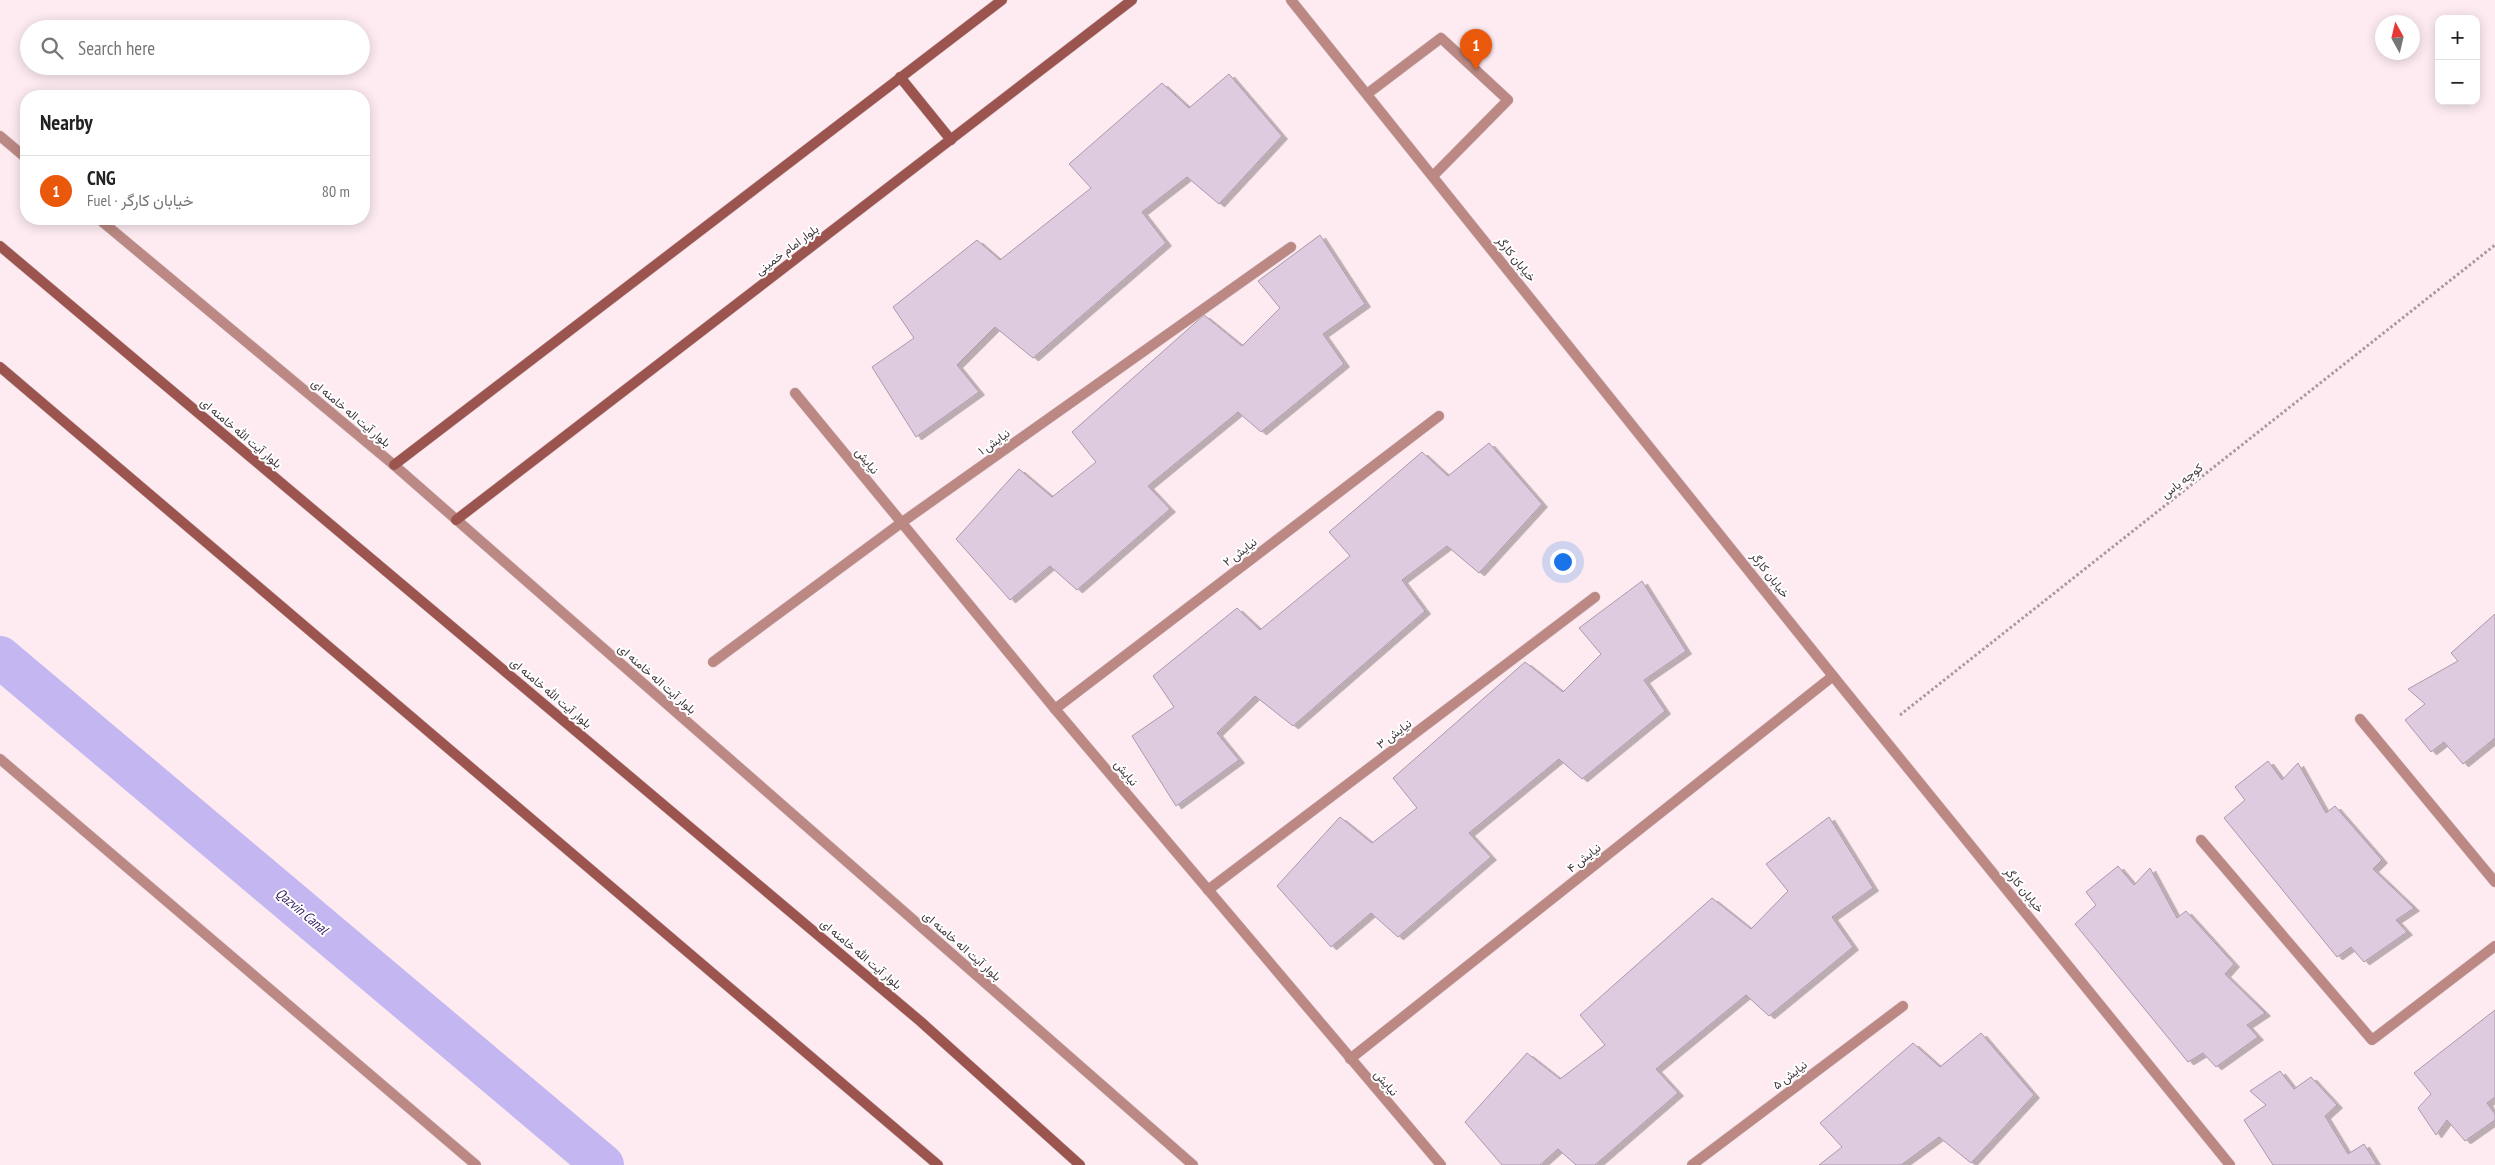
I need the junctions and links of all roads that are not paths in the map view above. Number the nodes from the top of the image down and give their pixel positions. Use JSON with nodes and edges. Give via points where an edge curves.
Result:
{"nodes":[{"id":1,"x":1002,"y":0,"type":"edge"},
{"id":2,"x":1132,"y":0,"type":"edge"},
{"id":3,"x":1291,"y":0,"type":"edge"},
{"id":4,"x":900,"y":77,"type":"junction"},
{"id":5,"x":1367,"y":94,"type":"junction"},
{"id":6,"x":0,"y":136,"type":"edge"},
{"id":7,"x":951,"y":140,"type":"junction"},
{"id":8,"x":20,"y":153,"type":"edge"},
{"id":9,"x":1433,"y":176,"type":"junction"},
{"id":10,"x":106,"y":225,"type":"edge"},
{"id":11,"x":0,"y":246,"type":"edge"},
{"id":12,"x":1291,"y":247,"type":"dead end"},
{"id":13,"x":0,"y":367,"type":"edge"},
{"id":14,"x":795,"y":394,"type":"dead end"},
{"id":15,"x":1439,"y":416,"type":"dead end"},
{"id":16,"x":394,"y":465,"type":"junction"},
{"id":17,"x":456,"y":520,"type":"junction"},
{"id":18,"x":901,"y":523,"type":"junction"},
{"id":19,"x":1595,"y":597,"type":"dead end"},
{"id":20,"x":713,"y":662,"type":"dead end"},
{"id":21,"x":1833,"y":676,"type":"junction"},
{"id":22,"x":1055,"y":709,"type":"junction"},
{"id":23,"x":2360,"y":719,"type":"dead end"},
{"id":24,"x":0,"y":759,"type":"edge"},
{"id":25,"x":2201,"y":840,"type":"dead end"},
{"id":26,"x":2495,"y":882,"type":"edge"},
{"id":27,"x":1208,"y":890,"type":"junction"},
{"id":28,"x":2495,"y":946,"type":"edge"},
{"id":29,"x":1903,"y":1006,"type":"dead end"},
{"id":30,"x":1350,"y":1059,"type":"junction"},
{"id":31,"x":476,"y":1165,"type":"edge"},
{"id":32,"x":938,"y":1165,"type":"edge"},
{"id":33,"x":1080,"y":1165,"type":"edge"},
{"id":34,"x":1193,"y":1165,"type":"edge"},
{"id":35,"x":1441,"y":1165,"type":"edge"},
{"id":36,"x":1692,"y":1165,"type":"edge"},
{"id":37,"x":2230,"y":1165,"type":"edge"}],
"edges":[{"from":1,"to":4,"type":"main road"},
{"from":2,"to":7,"type":"main road","name":"بلوار امام خمینی"},
{"from":3,"to":5,"type":"street","name":"خیابان کارگر"},
{"from":4,"to":7,"type":"main road"},
{"from":4,"to":16,"type":"main road"},
{"from":5,"to":9,"type":"street","name":"خیابان کارگر"},
{"from":5,"to":9,"type":"street","via":[[1441,38],[1508,100]]},
{"from":6,"to":8,"type":"street"},
{"from":7,"to":17,"type":"main road","name":"بلوار امام خمینی"},
{"from":9,"to":21,"type":"street","name":"خیابان کارگر"},
{"from":10,"to":16,"type":"street","name":"بلوار آیت اله خامنه ای"},
{"from":11,"to":33,"type":"main road","name":"بلوار آیت الله خامنه ای","via":[[920,1021]]},
{"from":12,"to":18,"type":"street","name":"نیایش ۱"},
{"from":13,"to":32,"type":"main road"},
{"from":14,"to":18,"type":"street","name":"نیایش"},
{"from":15,"to":22,"type":"street","name":"نیایش ۲"},
{"from":16,"to":17,"type":"street","name":"بلوار آیت اله خامنه ای"},
{"from":17,"to":34,"type":"street","name":"بلوار آیت اله خامنه ای"},
{"from":18,"to":20,"type":"street","name":"نیایش ۱"},
{"from":18,"to":22,"type":"street","name":"نیایش"},
{"from":19,"to":27,"type":"street","name":"نیایش ۳"},
{"from":21,"to":30,"type":"street","name":"نیایش ۴"},
{"from":21,"to":37,"type":"street","name":"خیابان کارگر"},
{"from":22,"to":27,"type":"street","name":"نیایش"},
{"from":23,"to":26,"type":"street"},
{"from":24,"to":31,"type":"street"},
{"from":25,"to":28,"type":"street","via":[[2372,1040]]},
{"from":27,"to":30,"type":"street","name":"نیایش"},
{"from":29,"to":36,"type":"street","name":"نیایش ۵"},
{"from":30,"to":35,"type":"street","name":"نیایش"}]}
